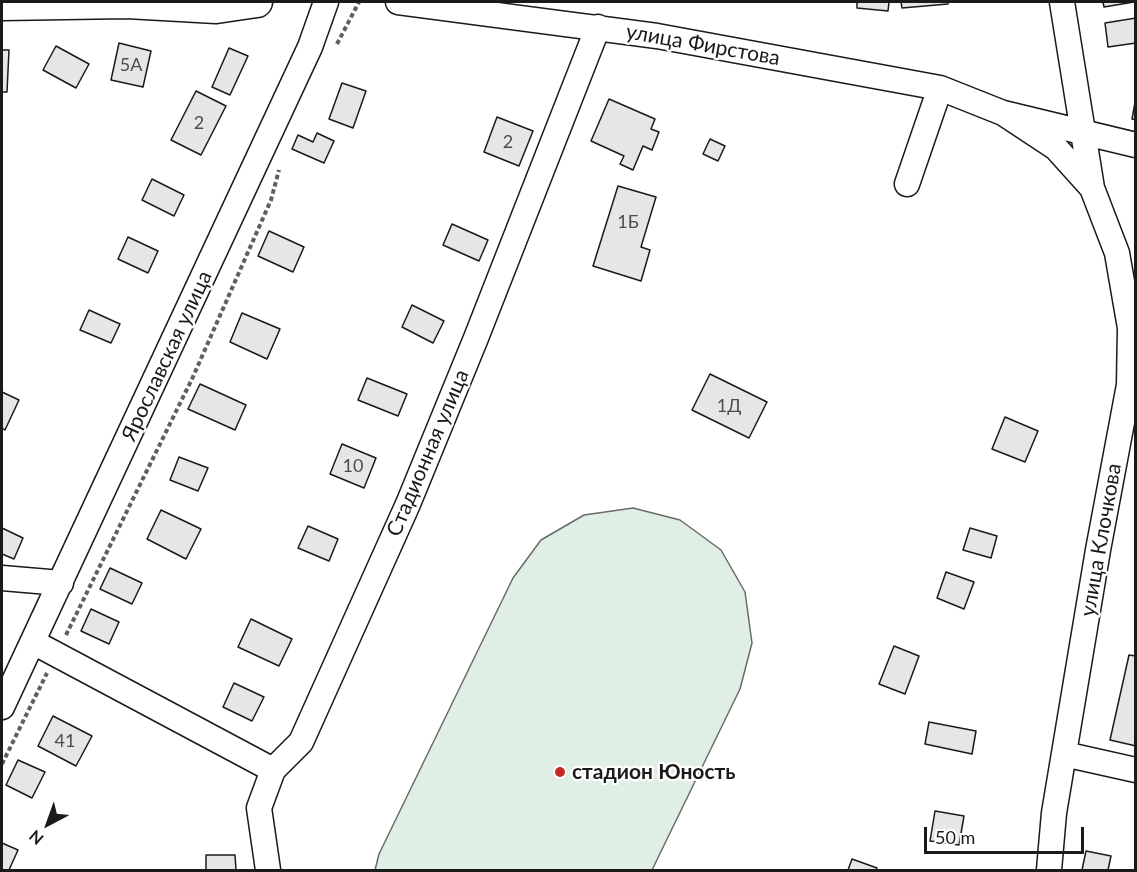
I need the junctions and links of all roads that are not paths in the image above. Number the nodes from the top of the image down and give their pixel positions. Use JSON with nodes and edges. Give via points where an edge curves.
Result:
{"nodes":[{"id":1,"x":257,"y":2,"type":"edge"},
{"id":2,"x":326,"y":2,"type":"edge"},
{"id":3,"x":398,"y":2,"type":"edge"},
{"id":4,"x":1062,"y":2,"type":"edge"},
{"id":5,"x":2,"y":5,"type":"edge"},
{"id":6,"x":597,"y":27,"type":"junction"},
{"id":7,"x":940,"y":88,"type":"junction"},
{"id":8,"x":1003,"y":113,"type":"junction"},
{"id":9,"x":1083,"y":131,"type":"junction"},
{"id":10,"x":1136,"y":145,"type":"edge"},
{"id":11,"x":907,"y":184,"type":"dead end"},
{"id":12,"x":1092,"y":188,"type":"junction"},
{"id":13,"x":1133,"y":329,"type":"edge"},
{"id":14,"x":2,"y":578,"type":"edge"},
{"id":15,"x":61,"y":583,"type":"junction"},
{"id":16,"x":33,"y":642,"type":"junction"},
{"id":17,"x":2,"y":707,"type":"edge"},
{"id":18,"x":1064,"y":754,"type":"junction"},
{"id":19,"x":273,"y":770,"type":"junction"},
{"id":20,"x":1136,"y":770,"type":"edge"},
{"id":21,"x":268,"y":870,"type":"edge"},
{"id":22,"x":1049,"y":870,"type":"edge"}],
"edges":[{"from":1,"to":5,"type":"main road","via":[[216,8],[127,3]]},
{"from":2,"to":15,"type":"street","name":"Ярославская улица","via":[[310,47]]},
{"from":3,"to":6,"type":"street","name":"улица Фирстова"},
{"from":4,"to":9,"type":"street"},
{"from":6,"to":7,"type":"street","name":"улица Фирстова"},
{"from":6,"to":19,"type":"street","name":"Стадионная улица","via":[[408,504],[301,742]]},
{"from":7,"to":8,"type":"street","name":"улица Фирстова"},
{"from":7,"to":11,"type":"street"},
{"from":8,"to":9,"type":"street"},
{"from":8,"to":12,"type":"street","name":"улица Клочкова","via":[[1056,147]]},
{"from":9,"to":10,"type":"street"},
{"from":9,"to":12,"type":"street"},
{"from":12,"to":13,"type":"street","name":"улица Клочкова","via":[[1117,254]]},
{"from":13,"to":18,"type":"street","name":"улица Клочкова","via":[[1130,386]]},
{"from":14,"to":15,"type":"street"},
{"from":15,"to":16,"type":"street","name":"Ярославская улица"},
{"from":16,"to":17,"type":"street","name":"Ярославская улица"},
{"from":16,"to":19,"type":"street"},
{"from":18,"to":20,"type":"street"},
{"from":18,"to":22,"type":"street","name":"улица Клочкова"},
{"from":19,"to":21,"type":"street","name":"Стадионная улица","via":[[259,808]]}]}
